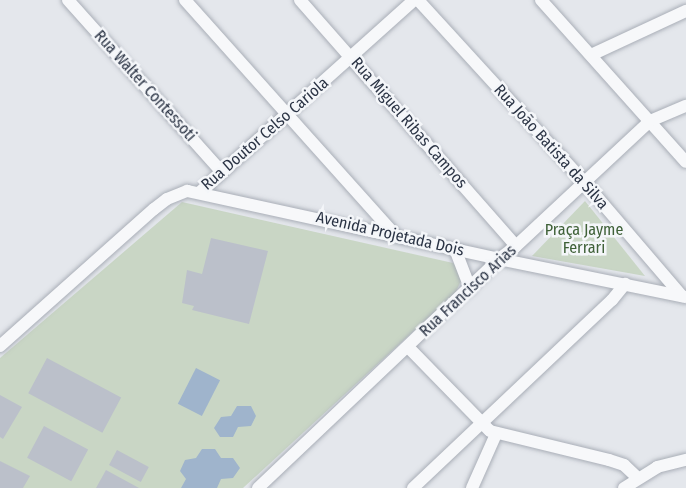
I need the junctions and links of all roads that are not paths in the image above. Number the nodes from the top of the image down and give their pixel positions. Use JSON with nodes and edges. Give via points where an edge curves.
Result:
{"nodes":[{"id":1,"x":68,"y":0,"type":"edge"},
{"id":2,"x":185,"y":0,"type":"edge"},
{"id":3,"x":300,"y":0,"type":"edge"},
{"id":4,"x":416,"y":0,"type":"edge"},
{"id":5,"x":541,"y":0,"type":"edge"},
{"id":6,"x":686,"y":11,"type":"edge"},
{"id":7,"x":591,"y":55,"type":"junction"},
{"id":8,"x":352,"y":57,"type":"junction"},
{"id":9,"x":686,"y":106,"type":"edge"},
{"id":10,"x":288,"y":116,"type":"junction"},
{"id":11,"x":650,"y":121,"type":"junction"},
{"id":12,"x":686,"y":162,"type":"edge"},
{"id":13,"x":222,"y":172,"type":"junction"},
{"id":14,"x":585,"y":183,"type":"junction"},
{"id":15,"x":200,"y":192,"type":"junction"},
{"id":16,"x":395,"y":235,"type":"junction"},
{"id":17,"x":516,"y":246,"type":"junction"},
{"id":18,"x":455,"y":249,"type":"junction"},
{"id":19,"x":499,"y":260,"type":"junction"},
{"id":20,"x":625,"y":284,"type":"junction"},
{"id":21,"x":470,"y":288,"type":"junction"},
{"id":22,"x":684,"y":296,"type":"edge"},
{"id":23,"x":0,"y":346,"type":"edge"},
{"id":24,"x":408,"y":347,"type":"junction"},
{"id":25,"x":480,"y":424,"type":"junction"},
{"id":26,"x":496,"y":434,"type":"junction"},
{"id":27,"x":686,"y":460,"type":"edge"},
{"id":28,"x":637,"y":477,"type":"junction"},
{"id":29,"x":258,"y":488,"type":"edge"},
{"id":30,"x":413,"y":488,"type":"edge"},
{"id":31,"x":472,"y":488,"type":"edge"},
{"id":32,"x":624,"y":488,"type":"edge"}],
"edges":[{"from":1,"to":13,"type":"street","name":"Rua Walter Contessoti"},
{"from":2,"to":10,"type":"street"},
{"from":3,"to":8,"type":"street","name":"Rua Miguel Ribas Campos"},
{"from":4,"to":8,"type":"street","name":"Rua Doutor Celso Cariola"},
{"from":4,"to":14,"type":"street","name":"Rua João Batista da Silva"},
{"from":5,"to":7,"type":"street"},
{"from":6,"to":7,"type":"street"},
{"from":7,"to":11,"type":"street"},
{"from":8,"to":10,"type":"street","name":"Rua Doutor Celso Cariola"},
{"from":8,"to":17,"type":"street","name":"Rua Miguel Ribas Campos"},
{"from":9,"to":11,"type":"street","name":"Rua Francisco Arias"},
{"from":10,"to":13,"type":"street","name":"Rua Doutor Celso Cariola"},
{"from":10,"to":16,"type":"street"},
{"from":11,"to":12,"type":"street"},
{"from":11,"to":14,"type":"street","name":"Rua Francisco Arias"},
{"from":13,"to":15,"type":"street","name":"Rua Doutor Celso Cariola"},
{"from":14,"to":17,"type":"street","name":"Rua Francisco Arias"},
{"from":14,"to":22,"type":"street","name":"Rua João Batista da Silva"},
{"from":15,"to":16,"type":"street","name":"Avenida Projetada Dois"},
{"from":15,"to":23,"type":"street","name":"Rua Doutor Celso Cariola","via":[[187,191],[167,199]]},
{"from":16,"to":18,"type":"street","name":"Avenida Projetada Dois"},
{"from":17,"to":19,"type":"street","name":"Rua Francisco Arias"},
{"from":18,"to":19,"type":"street","name":"Avenida Projetada Dois"},
{"from":18,"to":21,"type":"street"},
{"from":19,"to":20,"type":"street","name":"Avenida Projetada Dois"},
{"from":19,"to":21,"type":"street","name":"Rua Francisco Arias"},
{"from":20,"to":22,"type":"street","name":"Avenida Projetada Dois"},
{"from":20,"to":25,"type":"street"},
{"from":21,"to":24,"type":"street","name":"Rua Francisco Arias"},
{"from":24,"to":25,"type":"street"},
{"from":24,"to":29,"type":"street","name":"Rua Francisco Arias"},
{"from":25,"to":26,"type":"street"},
{"from":25,"to":30,"type":"street"},
{"from":26,"to":28,"type":"street","via":[[609,460],[624,465]]},
{"from":26,"to":31,"type":"street"},
{"from":27,"to":28,"type":"street"},
{"from":28,"to":32,"type":"street"}]}
